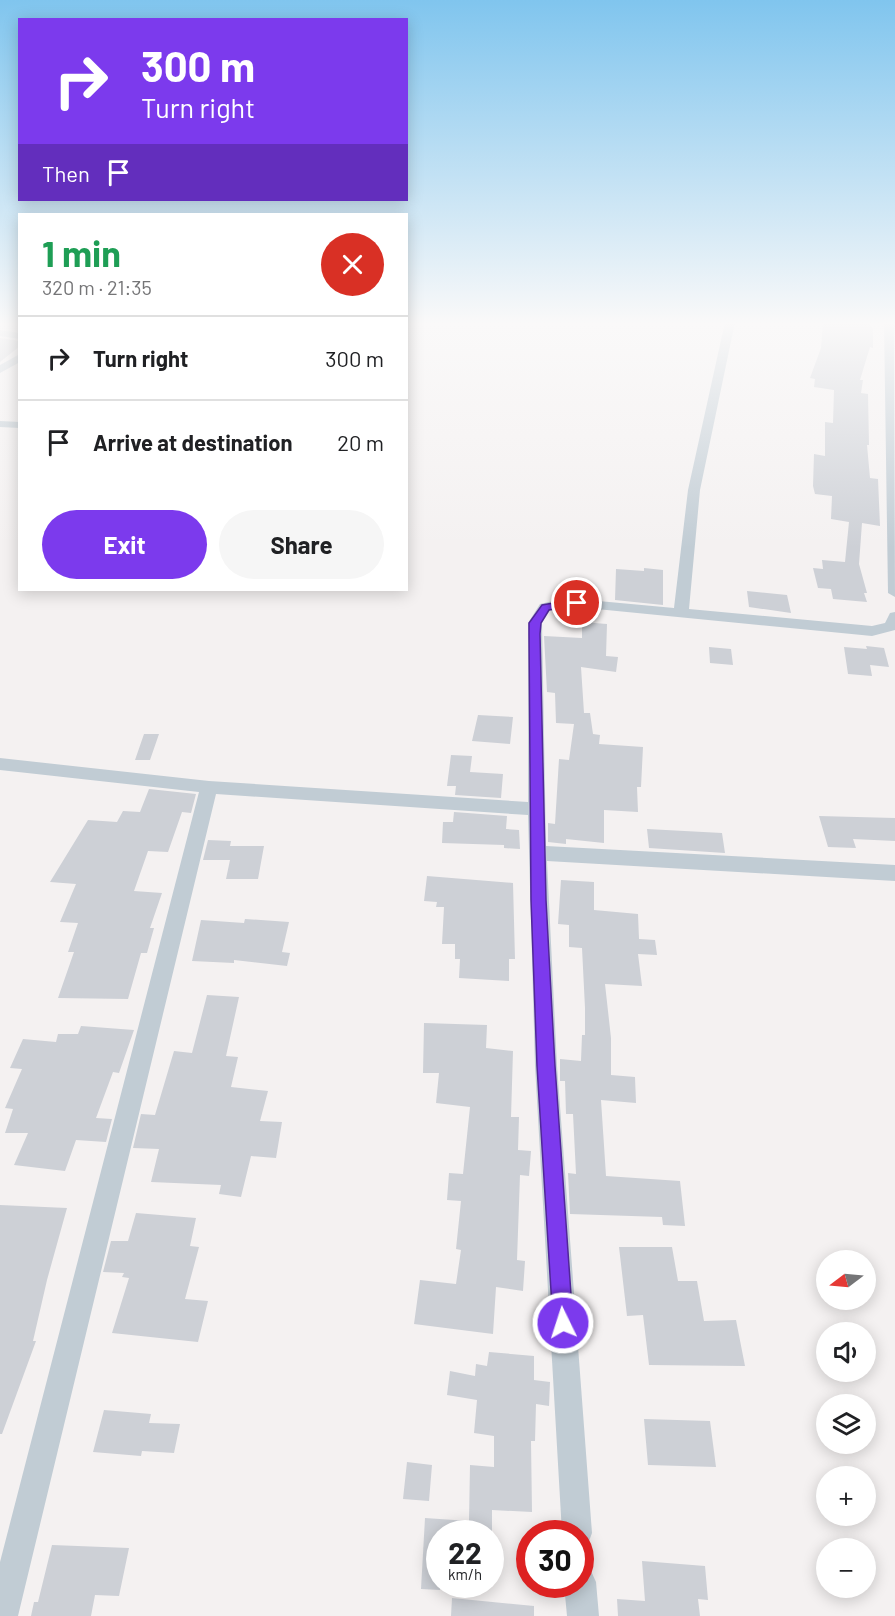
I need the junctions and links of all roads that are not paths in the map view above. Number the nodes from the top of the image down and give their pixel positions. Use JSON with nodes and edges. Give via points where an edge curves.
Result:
{"nodes":[{"id":1,"x":715,"y":397,"type":"edge"},
{"id":2,"x":891,"y":397,"type":"edge"},
{"id":3,"x":0,"y":424,"type":"edge"},
{"id":4,"x":18,"y":424,"type":"edge"},
{"id":5,"x":895,"y":593,"type":"edge"},
{"id":6,"x":681,"y":612,"type":"junction"},
{"id":7,"x":891,"y":626,"type":"edge"},
{"id":8,"x":0,"y":765,"type":"edge"},
{"id":9,"x":209,"y":787,"type":"junction"},
{"id":10,"x":536,"y":809,"type":"junction"},
{"id":11,"x":537,"y":853,"type":"junction"},
{"id":12,"x":895,"y":873,"type":"edge"},
{"id":13,"x":576,"y":1520,"type":"edge"},
{"id":14,"x":581,"y":1598,"type":"edge"},
{"id":15,"x":2,"y":1616,"type":"edge"},
{"id":16,"x":583,"y":1616,"type":"edge"}],
"edges":[{"from":1,"to":6,"type":"street","via":[[694,490]]},
{"from":2,"to":5,"type":"street"},
{"from":3,"to":4,"type":"street"},
{"from":6,"to":7,"type":"street","via":[[872,631]]},
{"from":6,"to":10,"type":"street","via":[[566,602],[545,607],[539,614],[535,634]]},
{"from":8,"to":9,"type":"street"},
{"from":9,"to":10,"type":"street"},
{"from":9,"to":15,"type":"street"},
{"from":10,"to":11,"type":"street"},
{"from":11,"to":12,"type":"street"},
{"from":11,"to":13,"type":"street","via":[[546,1066]]},
{"from":14,"to":16,"type":"street"}]}
